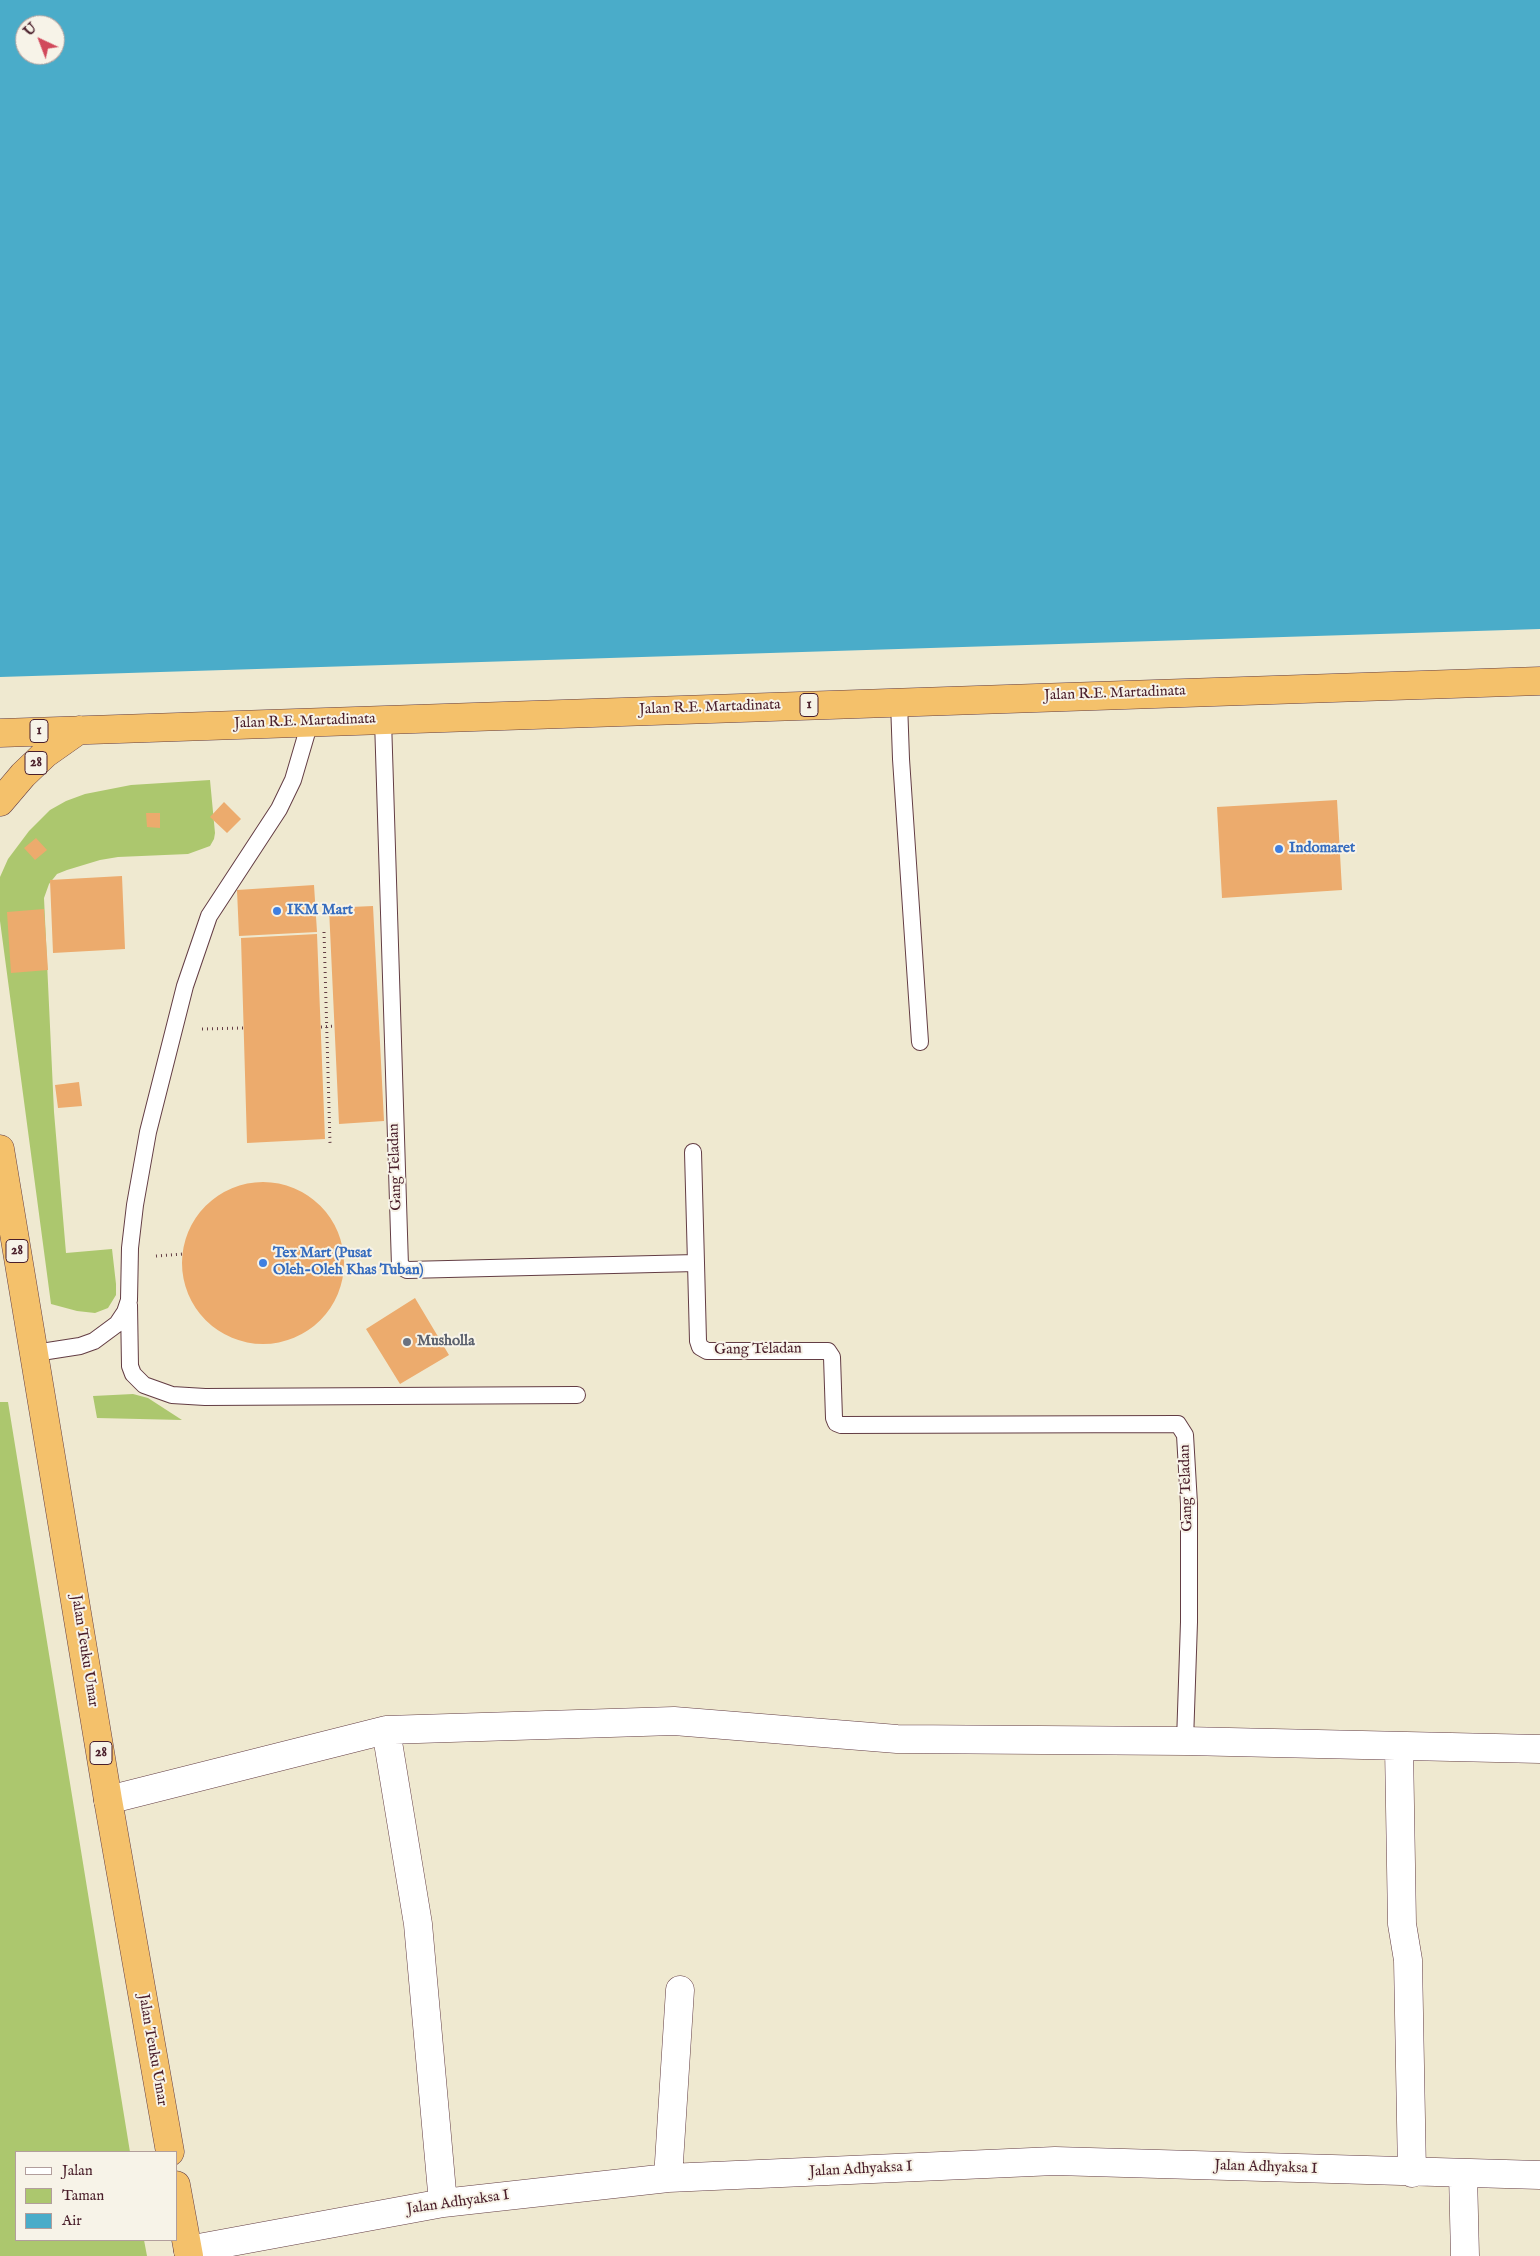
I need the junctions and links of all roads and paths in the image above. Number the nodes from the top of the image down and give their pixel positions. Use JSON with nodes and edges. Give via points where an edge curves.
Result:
{"nodes":[{"id":1,"x":1540,"y":681,"type":"edge"},
{"id":2,"x":899,"y":702,"type":"junction"},
{"id":3,"x":383,"y":720,"type":"junction"},
{"id":4,"x":310,"y":722,"type":"junction"},
{"id":5,"x":79,"y":730,"type":"junction"},
{"id":6,"x":0,"y":733,"type":"edge"},
{"id":7,"x":0,"y":802,"type":"edge"},
{"id":8,"x":324,"y":932,"type":"dead end"},
{"id":9,"x":321,"y":1026,"type":"dead end"},
{"id":10,"x":326,"y":1026,"type":"junction"},
{"id":11,"x":335,"y":1026,"type":"dead end"},
{"id":12,"x":243,"y":1028,"type":"dead end"},
{"id":13,"x":174,"y":1030,"type":"junction"},
{"id":14,"x":920,"y":1042,"type":"dead end"},
{"id":15,"x":330,"y":1143,"type":"dead end"},
{"id":16,"x":0,"y":1149,"type":"edge"},
{"id":17,"x":693,"y":1152,"type":"dead end"},
{"id":18,"x":696,"y":1263,"type":"junction"},
{"id":19,"x":130,"y":1300,"type":"junction"},
{"id":20,"x":35,"y":1353,"type":"junction"},
{"id":21,"x":578,"y":1395,"type":"dead end"},
{"id":22,"x":386,"y":1730,"type":"junction"},
{"id":23,"x":1185,"y":1741,"type":"junction"},
{"id":24,"x":1400,"y":1747,"type":"junction"},
{"id":25,"x":1540,"y":1749,"type":"edge"},
{"id":26,"x":108,"y":1800,"type":"junction"},
{"id":27,"x":680,"y":1990,"type":"dead end"},
{"id":28,"x":170,"y":2151,"type":"edge"},
{"id":29,"x":1412,"y":2173,"type":"junction"},
{"id":30,"x":1463,"y":2174,"type":"junction"},
{"id":31,"x":1540,"y":2175,"type":"edge"},
{"id":32,"x":668,"y":2178,"type":"junction"},
{"id":33,"x":178,"y":2196,"type":"edge"},
{"id":34,"x":443,"y":2203,"type":"junction"},
{"id":35,"x":188,"y":2253,"type":"edge"},
{"id":36,"x":1465,"y":2256,"type":"edge"}],
"edges":[{"from":1,"to":2,"type":"highway","name":"Jalan R.E. Martadinata","number":"1"},
{"from":2,"to":3,"type":"highway","name":"Jalan R.E. Martadinata","number":"1"},
{"from":2,"to":14,"type":"lane"},
{"from":3,"to":4,"type":"highway","name":"Jalan R.E. Martadinata","number":"1"},
{"from":3,"to":18,"type":"lane","name":"Gang Teladan","via":[[400,1266],[407,1270]]},
{"from":4,"to":5,"type":"highway","name":"Jalan R.E. Martadinata","number":"1"},
{"from":4,"to":13,"type":"lane","via":[[293,780],[282,802],[206,925]]},
{"from":5,"to":6,"type":"highway","name":"Jalan R.E. Martadinata","number":"1"},
{"from":5,"to":7,"type":"highway","number":"28","via":[[45,754]]},
{"from":8,"to":10,"type":"path"},
{"from":9,"to":10,"type":"path"},
{"from":10,"to":11,"type":"path"},
{"from":10,"to":15,"type":"path"},
{"from":12,"to":13,"type":"path"},
{"from":13,"to":19,"type":"lane","via":[[148,1132],[135,1205],[130,1248]]},
{"from":16,"to":20,"type":"highway","name":"Jalan Teuku Umar","number":"28"},
{"from":17,"to":18,"type":"lane"},
{"from":18,"to":23,"type":"lane","name":"Gang Teladan","via":[[700,1347],[707,1351],[828,1350],[832,1357],[834,1418],[838,1425],[1180,1425],[1185,1435],[1189,1504]]},
{"from":19,"to":20,"type":"lane","via":[[117,1324],[94,1341]]},
{"from":19,"to":21,"type":"lane","via":[[130,1366],[133,1374],[144,1385],[172,1395],[205,1398]]},
{"from":20,"to":26,"type":"highway","name":"Jalan Teuku Umar","number":"28"},
{"from":22,"to":23,"type":"street","via":[[674,1721],[896,1739]]},
{"from":22,"to":26,"type":"street"},
{"from":22,"to":34,"type":"street","via":[[418,1924]]},
{"from":23,"to":24,"type":"street"},
{"from":24,"to":25,"type":"street"},
{"from":24,"to":29,"type":"street","via":[[1402,1924],[1408,1960]]},
{"from":26,"to":28,"type":"highway","name":"Jalan Teuku Umar","number":"28"},
{"from":27,"to":32,"type":"street"},
{"from":29,"to":30,"type":"street","name":"Jalan Adhyaksa I"},
{"from":29,"to":32,"type":"street","name":"Jalan Adhyaksa I","via":[[1055,2161]]},
{"from":30,"to":31,"type":"street","name":"Jalan Adhyaksa I"},
{"from":30,"to":36,"type":"street"},
{"from":32,"to":34,"type":"street","name":"Jalan Adhyaksa I"},
{"from":33,"to":35,"type":"highway"},
{"from":34,"to":35,"type":"street","name":"Jalan Adhyaksa I"}]}
